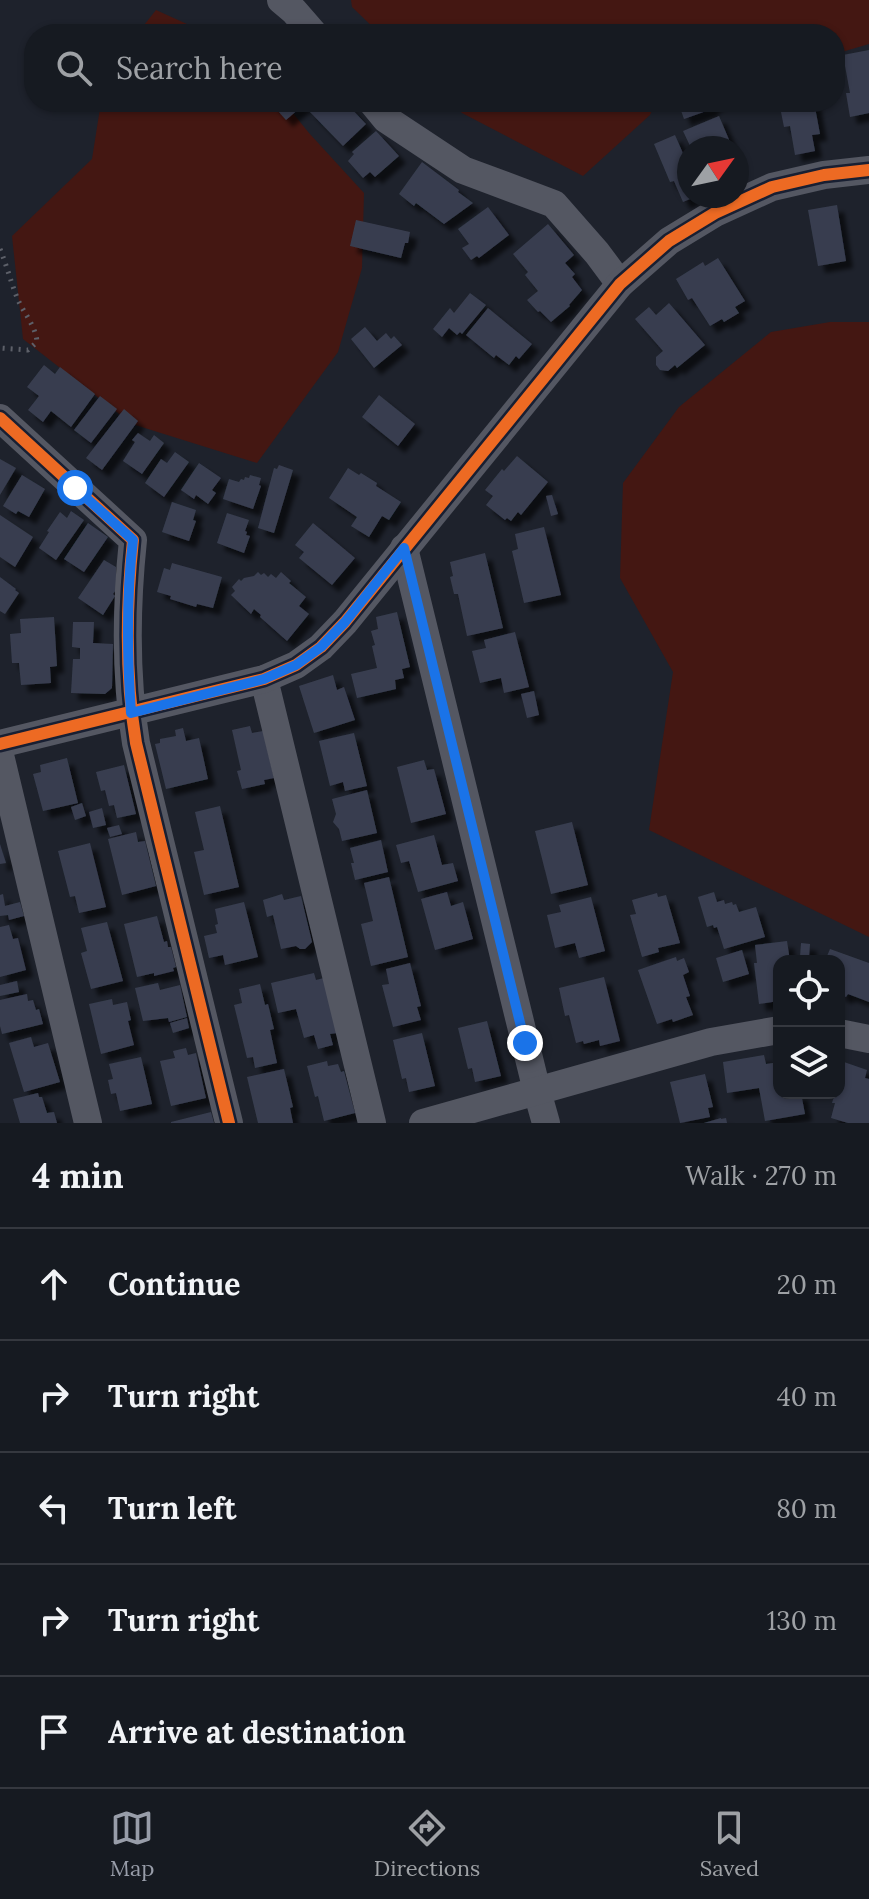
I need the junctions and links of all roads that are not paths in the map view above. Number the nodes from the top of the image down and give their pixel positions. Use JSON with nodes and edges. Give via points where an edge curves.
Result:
{"nodes":[{"id":1,"x":281,"y":0,"type":"edge"},
{"id":2,"x":305,"y":24,"type":"edge"},
{"id":3,"x":380,"y":112,"type":"edge"},
{"id":4,"x":869,"y":170,"type":"edge"},
{"id":5,"x":620,"y":284,"type":"junction"},
{"id":6,"x":0,"y":418,"type":"edge"},
{"id":7,"x":404,"y":548,"type":"junction"},
{"id":8,"x":264,"y":679,"type":"junction"},
{"id":9,"x":131,"y":713,"type":"junction"},
{"id":10,"x":0,"y":744,"type":"edge"},
{"id":11,"x":0,"y":755,"type":"edge"},
{"id":12,"x":773,"y":1031,"type":"edge"},
{"id":13,"x":845,"y":1034,"type":"edge"},
{"id":14,"x":869,"y":1039,"type":"edge"},
{"id":15,"x":537,"y":1091,"type":"junction"},
{"id":16,"x":88,"y":1123,"type":"edge"},
{"id":17,"x":229,"y":1123,"type":"edge"},
{"id":18,"x":372,"y":1123,"type":"edge"},
{"id":19,"x":423,"y":1123,"type":"edge"},
{"id":20,"x":546,"y":1123,"type":"edge"}],
"edges":[{"from":1,"to":2,"type":"street"},
{"from":3,"to":5,"type":"street","via":[[463,170],[554,204]]},
{"from":4,"to":5,"type":"street","via":[[772,187],[730,206],[669,241]]},
{"from":5,"to":7,"type":"street"},
{"from":6,"to":9,"type":"street","via":[[133,540],[128,583]]},
{"from":7,"to":8,"type":"street","via":[[321,647]]},
{"from":7,"to":15,"type":"street"},
{"from":8,"to":9,"type":"street"},
{"from":8,"to":18,"type":"street"},
{"from":9,"to":10,"type":"street"},
{"from":9,"to":17,"type":"street"},
{"from":11,"to":16,"type":"street"},
{"from":12,"to":15,"type":"street","via":[[711,1042]]},
{"from":13,"to":14,"type":"street"},
{"from":15,"to":19,"type":"street"},
{"from":15,"to":20,"type":"street"}]}
